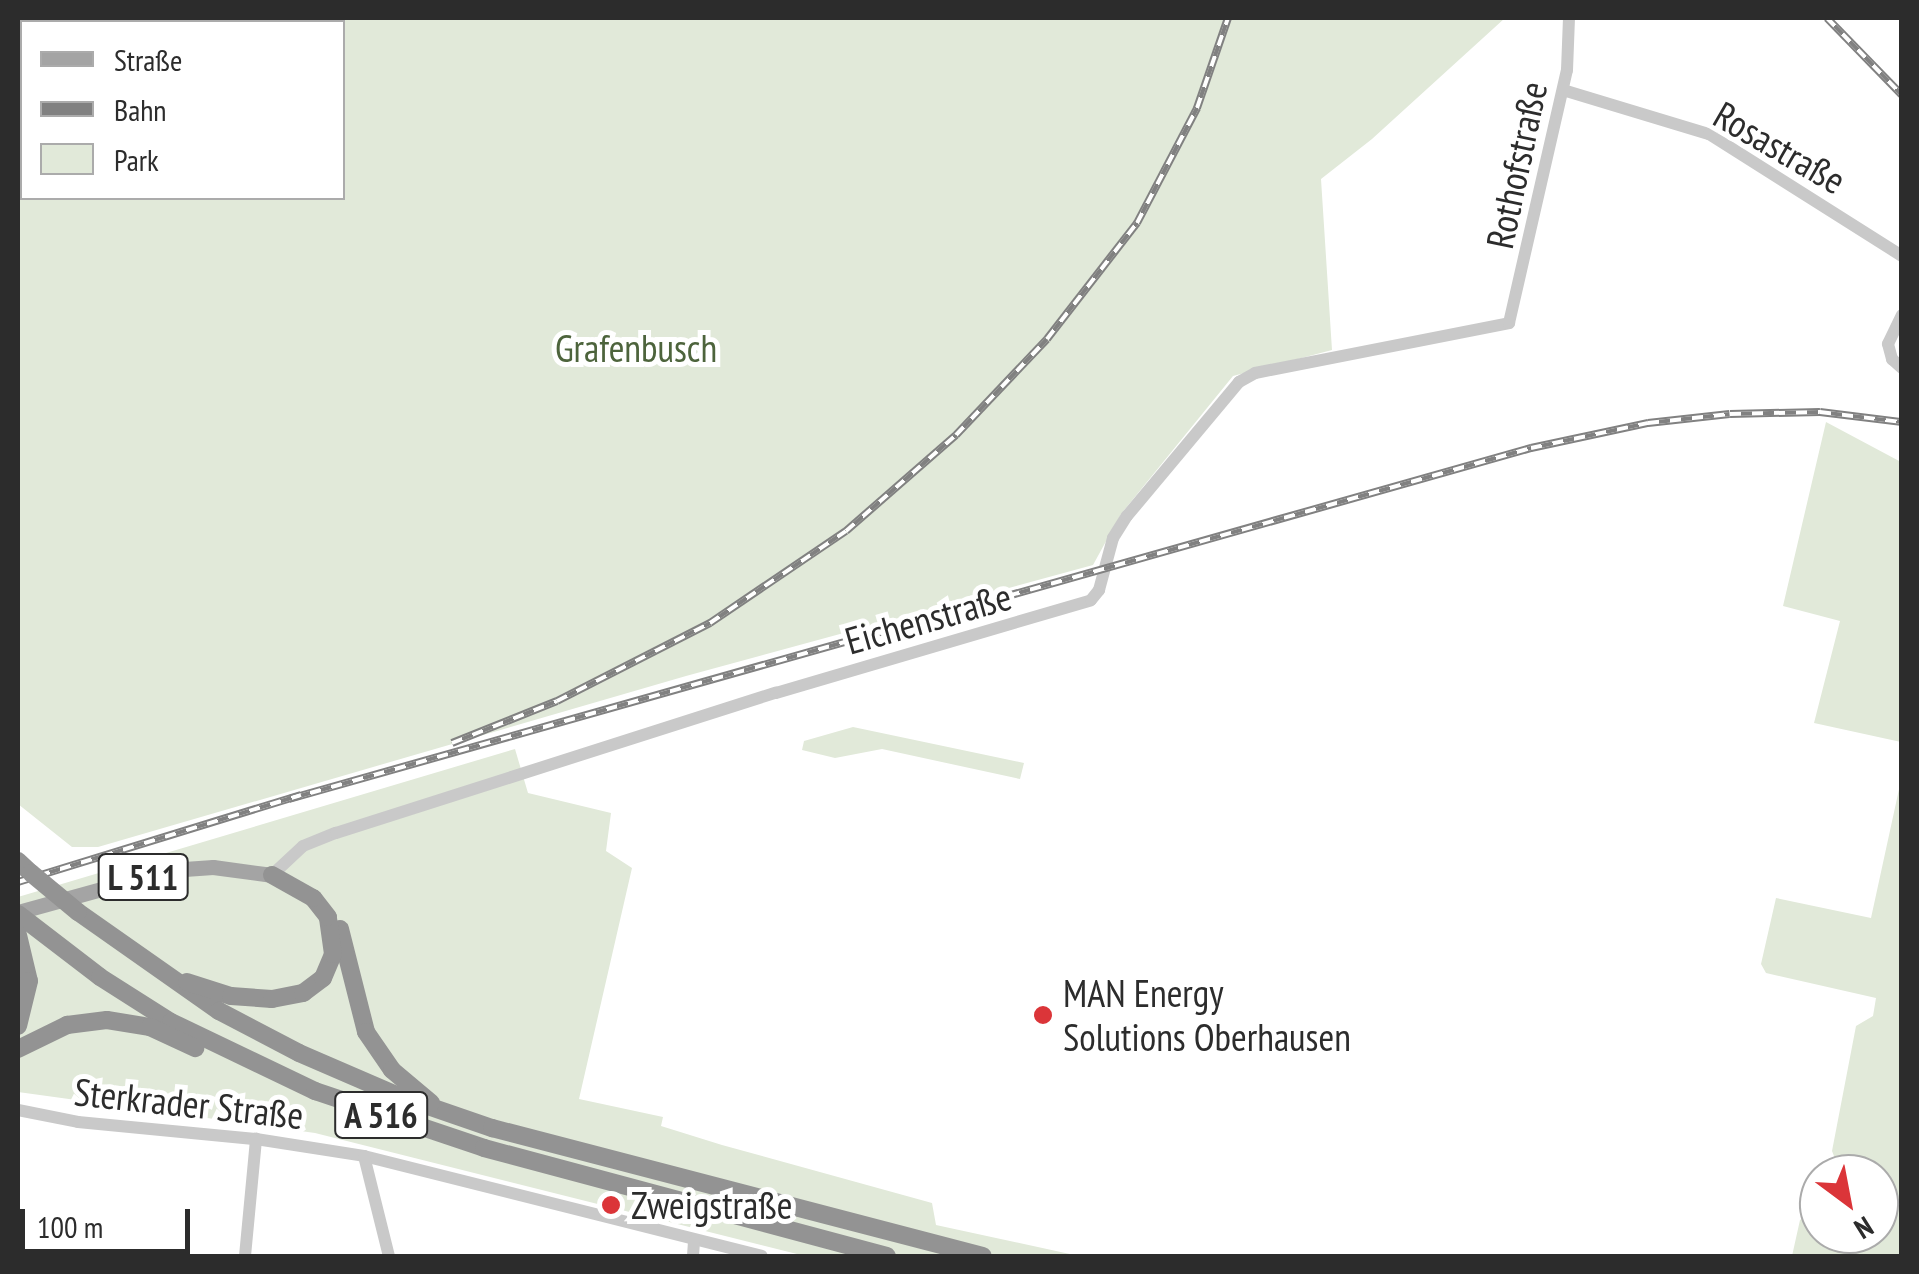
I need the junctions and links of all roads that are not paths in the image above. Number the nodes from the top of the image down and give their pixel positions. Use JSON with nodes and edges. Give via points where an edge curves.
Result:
{"nodes":[{"id":1,"x":86,"y":18,"type":"edge"},
{"id":2,"x":1569,"y":18,"type":"edge"},
{"id":3,"x":77,"y":20,"type":"edge"},
{"id":4,"x":1563,"y":90,"type":"junction"},
{"id":5,"x":1902,"y":256,"type":"edge"},
{"id":6,"x":1902,"y":315,"type":"edge"},
{"id":7,"x":1509,"y":323,"type":"joint"},
{"id":8,"x":1902,"y":368,"type":"edge"},
{"id":9,"x":24,"y":867,"type":"edge"},
{"id":10,"x":272,"y":875,"type":"junction"},
{"id":11,"x":21,"y":922,"type":"edge"},
{"id":12,"x":162,"y":972,"type":"junction"},
{"id":13,"x":18,"y":1026,"type":"edge"},
{"id":14,"x":18,"y":1049,"type":"edge"},
{"id":15,"x":281,"y":1077,"type":"junction"},
{"id":16,"x":18,"y":1110,"type":"edge"},
{"id":17,"x":438,"y":1110,"type":"junction"},
{"id":18,"x":256,"y":1138,"type":"junction"},
{"id":19,"x":364,"y":1156,"type":"junction"},
{"id":20,"x":831,"y":1218,"type":"junction"},
{"id":21,"x":694,"y":1240,"type":"junction"},
{"id":22,"x":246,"y":1256,"type":"edge"},
{"id":23,"x":389,"y":1256,"type":"edge"},
{"id":24,"x":693,"y":1256,"type":"edge"},
{"id":25,"x":762,"y":1256,"type":"edge"},
{"id":26,"x":887,"y":1256,"type":"edge"},
{"id":27,"x":946,"y":1256,"type":"edge"},
{"id":28,"x":983,"y":1256,"type":"edge"}],
"edges":[{"from":1,"to":3,"type":"highway"},
{"from":2,"to":4,"type":"street","name":"Rothofstraße"},
{"from":4,"to":5,"type":"street","name":"Rosastraße","via":[[1709,134]]},
{"from":4,"to":7,"type":"street","name":"Rothofstraße"},
{"from":6,"to":8,"type":"street","via":[[1888,344]]},
{"from":7,"to":10,"type":"street","name":"Eichenstraße","via":[[1254,373],[1239,382],[1126,516],[1104,560],[1099,590],[1088,602],[776,693],[336,834],[303,846]]},
{"from":9,"to":12,"type":"highway","number":"A 516","bridge":true},
{"from":10,"to":11,"type":"main road","number":"L 511","via":[[213,867],[170,870]]},
{"from":10,"to":12,"type":"highway","via":[[312,898],[329,922],[332,959],[314,986],[286,998],[246,998]]},
{"from":10,"to":17,"type":"highway","via":[[305,885],[328,904],[366,1032],[398,1076]]},
{"from":11,"to":13,"type":"highway","via":[[29,981]]},
{"from":11,"to":15,"type":"highway","number":"A 516","via":[[148,1008]]},
{"from":12,"to":17,"type":"highway","number":"A 516","via":[[219,1012],[298,1053]]},
{"from":14,"to":15,"type":"highway","via":[[67,1024],[119,1020],[150,1026],[250,1073]]},
{"from":15,"to":26,"type":"highway","number":"A 516","via":[[484,1148]]},
{"from":16,"to":18,"type":"street","name":"Sterkrader Straße"},
{"from":17,"to":20,"type":"highway","number":"A 516"},
{"from":18,"to":19,"type":"street","name":"Sterkrader Straße"},
{"from":18,"to":22,"type":"street"},
{"from":19,"to":21,"type":"street","name":"Sterkrader Straße"},
{"from":19,"to":23,"type":"street"},
{"from":20,"to":27,"type":"highway","number":"A 516"},
{"from":20,"to":28,"type":"highway"},
{"from":21,"to":24,"type":"street"},
{"from":21,"to":25,"type":"street","name":"Sterkrader Straße"}]}
